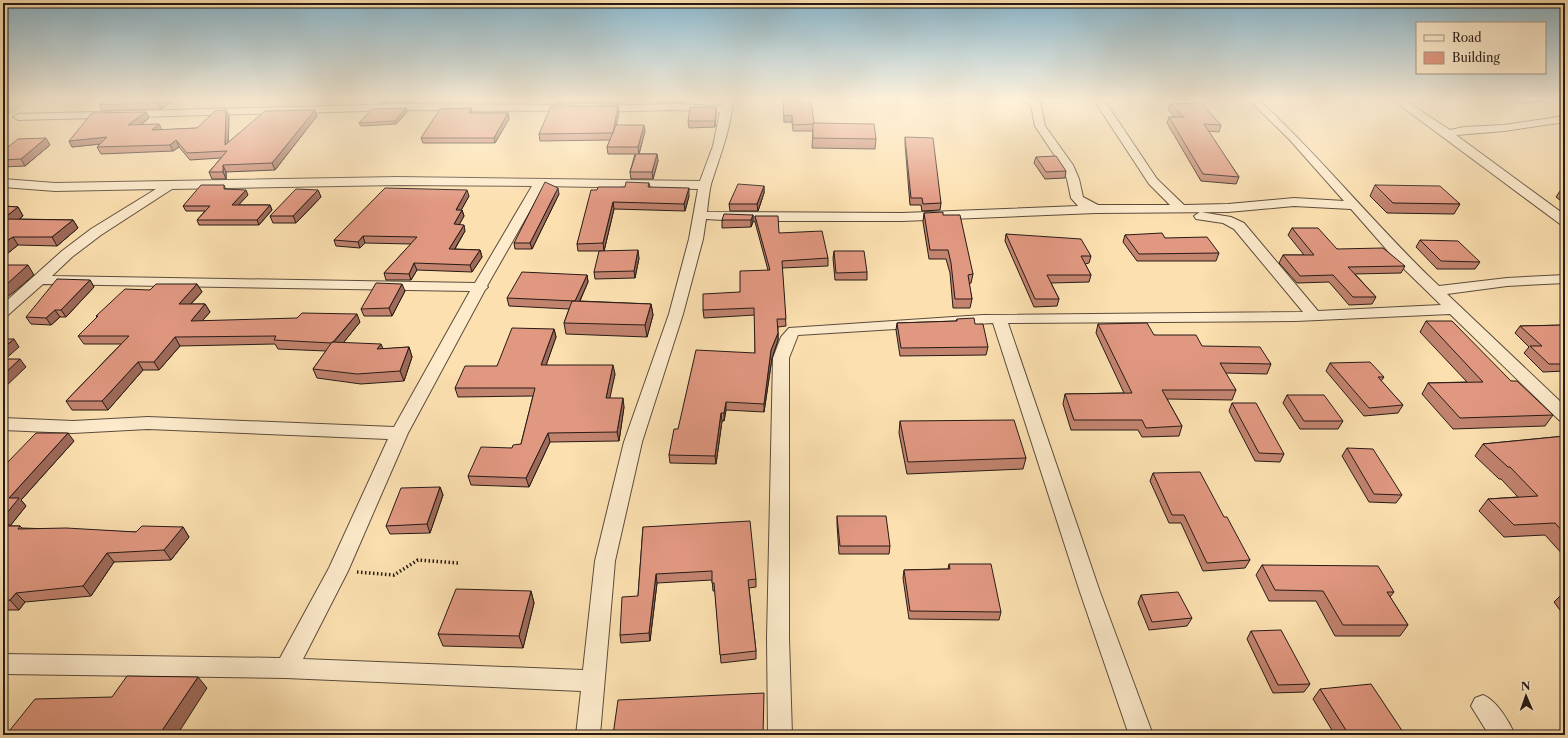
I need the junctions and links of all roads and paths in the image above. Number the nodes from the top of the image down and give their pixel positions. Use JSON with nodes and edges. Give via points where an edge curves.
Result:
{"nodes":[{"id":1,"x":721,"y":134,"type":"edge"},
{"id":2,"x":1046,"y":134,"type":"edge"},
{"id":3,"x":1122,"y":134,"type":"edge"},
{"id":4,"x":1290,"y":134,"type":"edge"},
{"id":5,"x":1448,"y":134,"type":"edge"},
{"id":6,"x":541,"y":182,"type":"junction"},
{"id":7,"x":3,"y":183,"type":"edge"},
{"id":8,"x":705,"y":185,"type":"junction"},
{"id":9,"x":167,"y":186,"type":"junction"},
{"id":10,"x":1354,"y":206,"type":"junction"},
{"id":11,"x":1184,"y":208,"type":"junction"},
{"id":12,"x":1096,"y":209,"type":"junction"},
{"id":13,"x":700,"y":215,"type":"junction"},
{"id":14,"x":1565,"y":221,"type":"edge"},
{"id":15,"x":40,"y":280,"type":"junction"},
{"id":16,"x":1565,"y":280,"type":"edge"},
{"id":17,"x":481,"y":287,"type":"junction"},
{"id":18,"x":1436,"y":291,"type":"junction"},
{"id":19,"x":1455,"y":309,"type":"junction"},
{"id":20,"x":3,"y":312,"type":"edge"},
{"id":21,"x":1314,"y":316,"type":"junction"},
{"id":22,"x":999,"y":319,"type":"junction"},
{"id":23,"x":1565,"y":416,"type":"edge"},
{"id":24,"x":3,"y":424,"type":"edge"},
{"id":25,"x":399,"y":433,"type":"junction"},
{"id":26,"x":458,"y":563,"type":"dead end"},
{"id":27,"x":338,"y":571,"type":"junction"},
{"id":28,"x":3,"y":664,"type":"edge"},
{"id":29,"x":286,"y":668,"type":"junction"},
{"id":30,"x":593,"y":681,"type":"junction"},
{"id":31,"x":1483,"y":706,"type":"dead end"},
{"id":32,"x":588,"y":735,"type":"edge"},
{"id":33,"x":780,"y":735,"type":"edge"},
{"id":34,"x":1141,"y":735,"type":"edge"},
{"id":35,"x":1503,"y":735,"type":"edge"}],
"edges":[{"from":1,"to":8,"type":"street"},
{"from":2,"to":12,"type":"street","via":[[1074,179],[1077,198]]},
{"from":3,"to":11,"type":"street","via":[[1153,181]]},
{"from":4,"to":10,"type":"street"},
{"from":5,"to":14,"type":"street"},
{"from":6,"to":8,"type":"street"},
{"from":6,"to":9,"type":"street","via":[[398,181]]},
{"from":6,"to":17,"type":"street","via":[[503,244]]},
{"from":7,"to":9,"type":"street","via":[[55,187]]},
{"from":8,"to":13,"type":"street"},
{"from":9,"to":15,"type":"street","via":[[66,254]]},
{"from":10,"to":11,"type":"street","via":[[1300,202],[1228,208]]},
{"from":10,"to":18,"type":"street","via":[[1406,263]]},
{"from":11,"to":12,"type":"street"},
{"from":11,"to":21,"type":"street","via":[[1198,216],[1226,220],[1239,226]]},
{"from":12,"to":13,"type":"street","via":[[902,217]]},
{"from":13,"to":30,"type":"street","via":[[676,314],[633,442],[605,561]]},
{"from":15,"to":17,"type":"street"},
{"from":15,"to":20,"type":"street"},
{"from":16,"to":18,"type":"street","via":[[1507,282]]},
{"from":17,"to":25,"type":"street"},
{"from":18,"to":19,"type":"street"},
{"from":19,"to":21,"type":"street"},
{"from":19,"to":23,"type":"street"},
{"from":21,"to":22,"type":"street"},
{"from":22,"to":33,"type":"street","via":[[812,329],[794,331],[789,337],[781,358],[778,638]]},
{"from":22,"to":34,"type":"street","via":[[1087,584]]},
{"from":24,"to":25,"type":"street","via":[[80,427],[148,423]]},
{"from":25,"to":27,"type":"street"},
{"from":26,"to":27,"type":"path","via":[[418,560],[394,575]]},
{"from":27,"to":29,"type":"street"},
{"from":28,"to":29,"type":"street"},
{"from":29,"to":30,"type":"street"},
{"from":30,"to":32,"type":"street"},
{"from":31,"to":35,"type":"street"}]}
